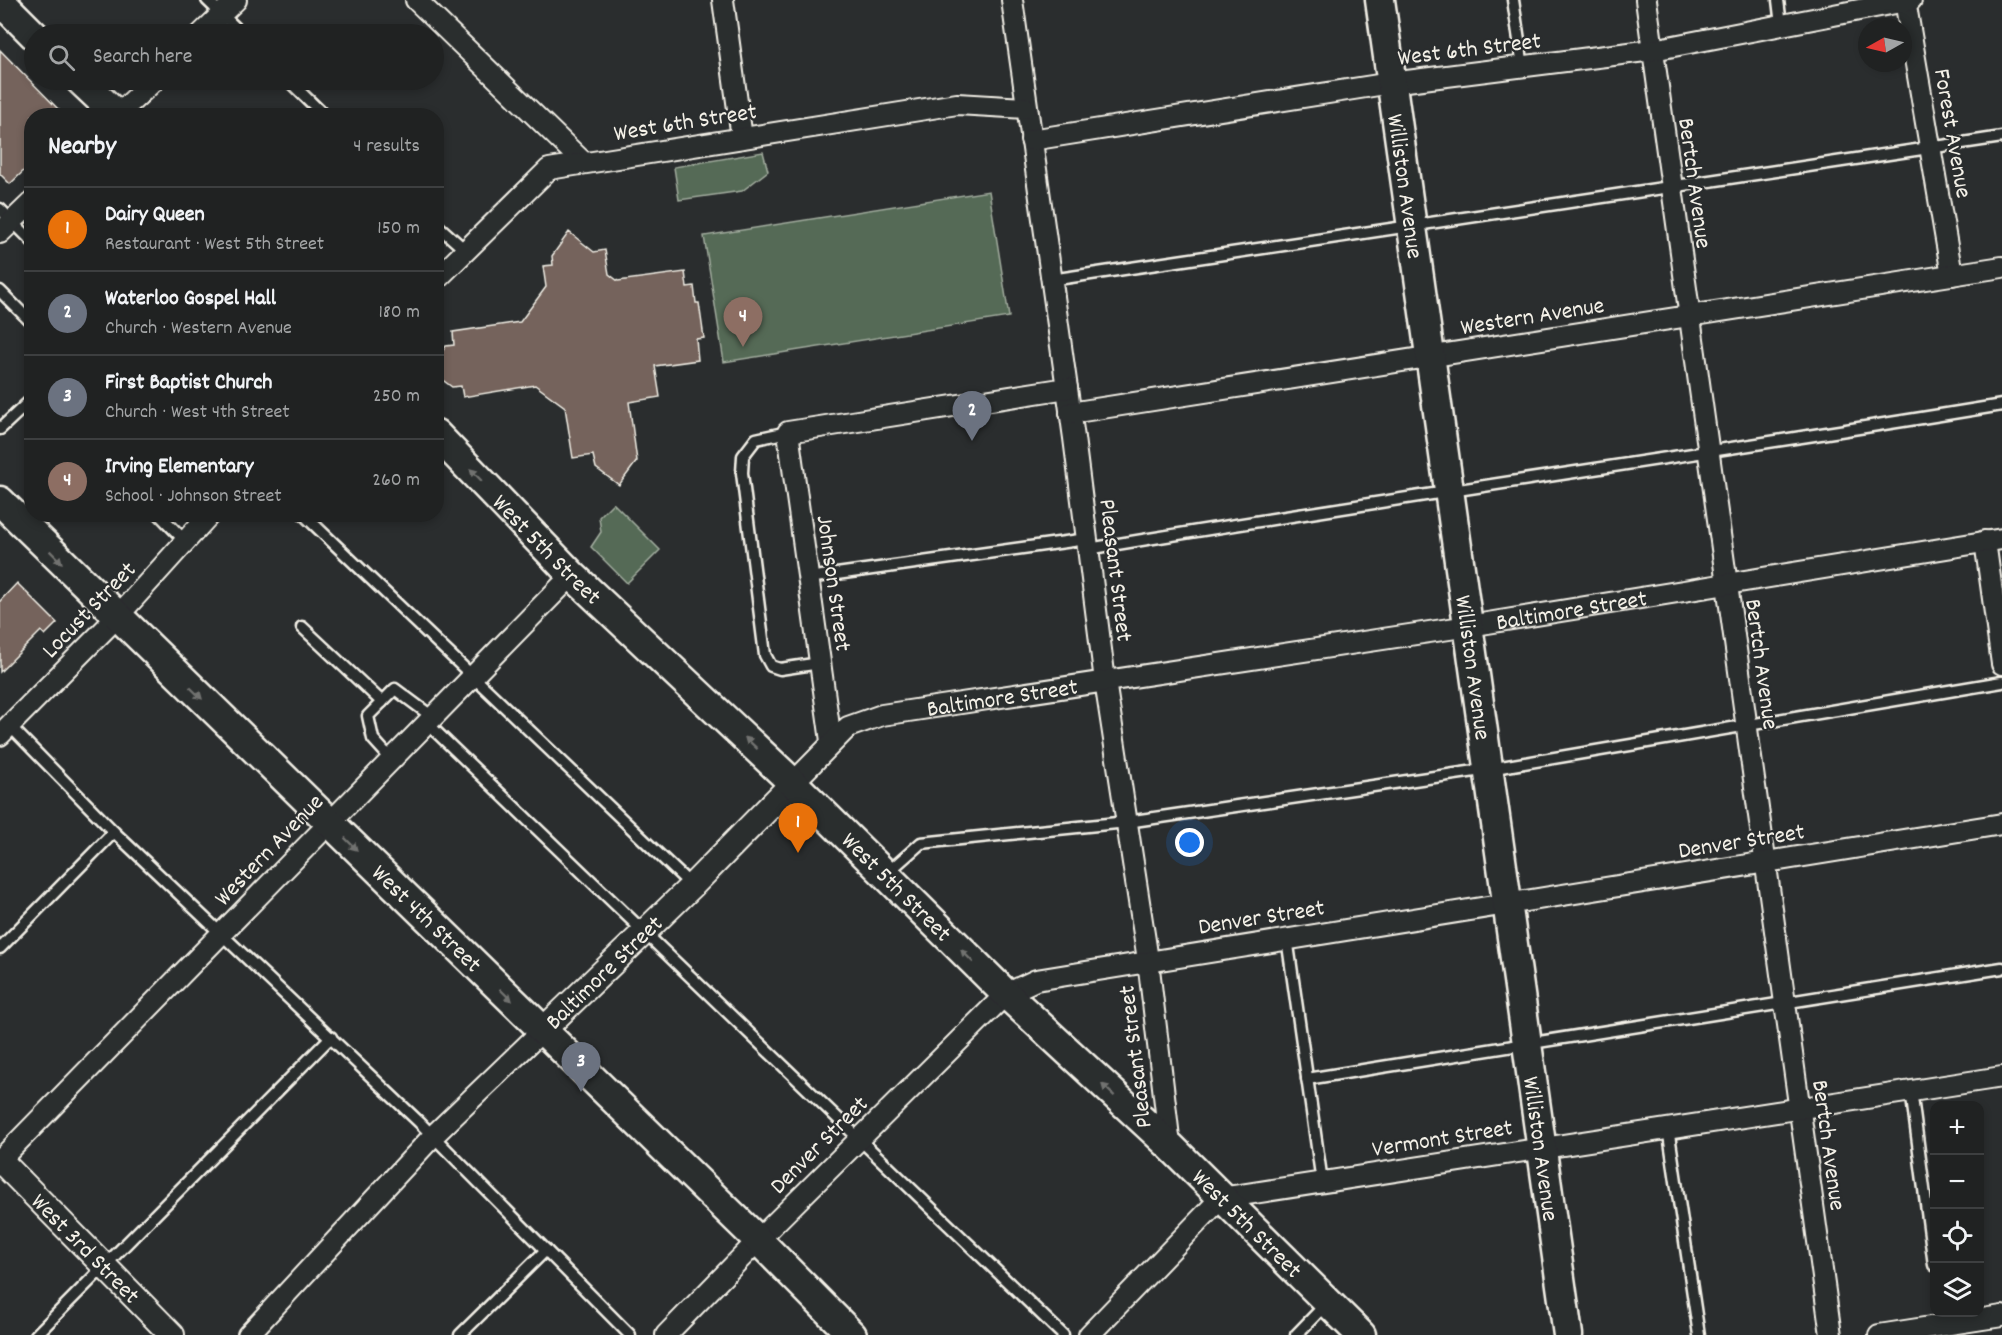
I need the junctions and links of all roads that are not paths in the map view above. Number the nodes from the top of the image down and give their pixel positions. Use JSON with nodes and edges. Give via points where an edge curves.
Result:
{"nodes":[{"id":1,"x":207,"y":0,"type":"edge"},
{"id":2,"x":236,"y":0,"type":"edge"},
{"id":3,"x":416,"y":0,"type":"edge"},
{"id":4,"x":723,"y":0,"type":"edge"},
{"id":5,"x":1012,"y":0,"type":"edge"},
{"id":6,"x":1380,"y":0,"type":"edge"},
{"id":7,"x":1513,"y":0,"type":"edge"},
{"id":8,"x":1646,"y":0,"type":"edge"},
{"id":9,"x":1778,"y":0,"type":"edge"},
{"id":10,"x":1907,"y":0,"type":"edge"},
{"id":11,"x":0,"y":1,"type":"edge"},
{"id":12,"x":222,"y":14,"type":"junction"},
{"id":13,"x":212,"y":24,"type":"edge"},
{"id":14,"x":232,"y":24,"type":"edge"},
{"id":15,"x":441,"y":24,"type":"edge"},
{"id":16,"x":24,"y":25,"type":"edge"},
{"id":17,"x":1781,"y":25,"type":"junction"},
{"id":18,"x":444,"y":27,"type":"edge"},
{"id":19,"x":1653,"y":50,"type":"junction"},
{"id":20,"x":1522,"y":67,"type":"junction"},
{"id":21,"x":1391,"y":83,"type":"junction"},
{"id":22,"x":91,"y":90,"type":"edge"},
{"id":23,"x":144,"y":90,"type":"edge"},
{"id":24,"x":298,"y":90,"type":"edge"},
{"id":25,"x":110,"y":108,"type":"edge"},
{"id":26,"x":125,"y":108,"type":"edge"},
{"id":27,"x":317,"y":108,"type":"edge"},
{"id":28,"x":1026,"y":108,"type":"junction"},
{"id":29,"x":2002,"y":137,"type":"edge"},
{"id":30,"x":742,"y":138,"type":"junction"},
{"id":31,"x":1031,"y":140,"type":"junction"},
{"id":32,"x":1930,"y":150,"type":"junction"},
{"id":33,"x":583,"y":162,"type":"junction"},
{"id":34,"x":1671,"y":188,"type":"junction"},
{"id":35,"x":24,"y":207,"type":"edge"},
{"id":36,"x":4,"y":221,"type":"edge"},
{"id":37,"x":1412,"y":224,"type":"junction"},
{"id":38,"x":444,"y":231,"type":"edge"},
{"id":39,"x":24,"y":236,"type":"edge"},
{"id":40,"x":465,"y":250,"type":"junction"},
{"id":41,"x":2002,"y":267,"type":"edge"},
{"id":42,"x":444,"y":272,"type":"edge"},
{"id":43,"x":1952,"y":275,"type":"junction"},
{"id":44,"x":1051,"y":280,"type":"junction"},
{"id":45,"x":0,"y":291,"type":"edge"},
{"id":46,"x":24,"y":315,"type":"edge"},
{"id":47,"x":1688,"y":316,"type":"junction"},
{"id":48,"x":1432,"y":356,"type":"junction"},
{"id":49,"x":1067,"y":388,"type":"junction"},
{"id":50,"x":2002,"y":405,"type":"edge"},
{"id":51,"x":24,"y":406,"type":"edge"},
{"id":52,"x":1071,"y":413,"type":"junction"},
{"id":53,"x":0,"y":429,"type":"edge"},
{"id":54,"x":788,"y":432,"type":"junction"},
{"id":55,"x":444,"y":442,"type":"edge"},
{"id":56,"x":1708,"y":453,"type":"junction"},
{"id":57,"x":1450,"y":490,"type":"junction"},
{"id":58,"x":0,"y":501,"type":"edge"},
{"id":59,"x":24,"y":517,"type":"edge"},
{"id":60,"x":30,"y":522,"type":"edge"},
{"id":61,"x":167,"y":522,"type":"edge"},
{"id":62,"x":203,"y":522,"type":"edge"},
{"id":63,"x":311,"y":522,"type":"edge"},
{"id":64,"x":1994,"y":540,"type":"edge"},
{"id":65,"x":186,"y":541,"type":"junction"},
{"id":66,"x":1088,"y":544,"type":"junction"},
{"id":67,"x":572,"y":575,"type":"junction"},
{"id":68,"x":808,"y":578,"type":"junction"},
{"id":69,"x":1726,"y":584,"type":"junction"},
{"id":70,"x":117,"y":617,"type":"junction"},
{"id":71,"x":1469,"y":626,"type":"junction"},
{"id":72,"x":302,"y":627,"type":"dead end"},
{"id":73,"x":820,"y":663,"type":"junction"},
{"id":74,"x":2002,"y":664,"type":"edge"},
{"id":75,"x":472,"y":678,"type":"junction"},
{"id":76,"x":1105,"y":681,"type":"junction"},
{"id":77,"x":2002,"y":682,"type":"edge"},
{"id":78,"x":382,"y":702,"type":"junction"},
{"id":79,"x":431,"y":721,"type":"junction"},
{"id":80,"x":1746,"y":727,"type":"junction"},
{"id":81,"x":5,"y":731,"type":"edge"},
{"id":82,"x":831,"y":741,"type":"junction"},
{"id":83,"x":392,"y":760,"type":"junction"},
{"id":84,"x":1489,"y":769,"type":"junction"},
{"id":85,"x":793,"y":783,"type":"junction"},
{"id":86,"x":330,"y":822,"type":"junction"},
{"id":87,"x":1127,"y":822,"type":"junction"},
{"id":88,"x":2002,"y":824,"type":"edge"},
{"id":89,"x":114,"y":832,"type":"junction"},
{"id":90,"x":1765,"y":862,"type":"junction"},
{"id":91,"x":885,"y":874,"type":"junction"},
{"id":92,"x":693,"y":886,"type":"junction"},
{"id":93,"x":1509,"y":903,"type":"junction"},
{"id":94,"x":644,"y":931,"type":"junction"},
{"id":95,"x":221,"y":933,"type":"junction"},
{"id":96,"x":1287,"y":938,"type":"junction"},
{"id":97,"x":0,"y":948,"type":"edge"},
{"id":98,"x":1148,"y":960,"type":"junction"},
{"id":99,"x":2002,"y":968,"type":"edge"},
{"id":100,"x":1006,"y":994,"type":"junction"},
{"id":101,"x":1785,"y":1005,"type":"junction"},
{"id":102,"x":543,"y":1030,"type":"junction"},
{"id":103,"x":331,"y":1037,"type":"junction"},
{"id":104,"x":1528,"y":1043,"type":"junction"},
{"id":105,"x":2002,"y":1077,"type":"edge"},
{"id":106,"x":1307,"y":1079,"type":"junction"},
{"id":107,"x":1911,"y":1090,"type":"junction"},
{"id":108,"x":1799,"y":1107,"type":"junction"},
{"id":109,"x":1668,"y":1128,"type":"junction"},
{"id":110,"x":433,"y":1136,"type":"junction"},
{"id":111,"x":861,"y":1138,"type":"junction"},
{"id":112,"x":1170,"y":1146,"type":"junction"},
{"id":113,"x":1543,"y":1147,"type":"junction"},
{"id":114,"x":0,"y":1160,"type":"edge"},
{"id":115,"x":1322,"y":1182,"type":"junction"},
{"id":116,"x":1221,"y":1198,"type":"junction"},
{"id":117,"x":758,"y":1240,"type":"junction"},
{"id":118,"x":546,"y":1250,"type":"junction"},
{"id":119,"x":1935,"y":1263,"type":"edge"},
{"id":120,"x":103,"y":1265,"type":"junction"},
{"id":121,"x":1327,"y":1302,"type":"junction"},
{"id":122,"x":2002,"y":1316,"type":"edge"},
{"id":123,"x":1942,"y":1319,"type":"edge"},
{"id":124,"x":1963,"y":1329,"type":"edge"},
{"id":125,"x":36,"y":1335,"type":"edge"},
{"id":126,"x":172,"y":1335,"type":"edge"},
{"id":127,"x":248,"y":1335,"type":"edge"},
{"id":128,"x":460,"y":1335,"type":"edge"},
{"id":129,"x":630,"y":1335,"type":"edge"},
{"id":130,"x":666,"y":1335,"type":"edge"},
{"id":131,"x":852,"y":1335,"type":"edge"},
{"id":132,"x":1063,"y":1335,"type":"edge"},
{"id":133,"x":1089,"y":1335,"type":"edge"},
{"id":134,"x":1296,"y":1335,"type":"edge"},
{"id":135,"x":1361,"y":1335,"type":"edge"},
{"id":136,"x":1568,"y":1335,"type":"edge"},
{"id":137,"x":1699,"y":1335,"type":"edge"},
{"id":138,"x":1831,"y":1335,"type":"edge"},
{"id":139,"x":1879,"y":1335,"type":"edge"}],
"edges":[{"from":1,"to":12,"type":"lane"},
{"from":2,"to":12,"type":"street"},
{"from":3,"to":15,"type":"street"},
{"from":4,"to":30,"type":"street"},
{"from":5,"to":28,"type":"street","name":"Pleasant Street"},
{"from":6,"to":21,"type":"main road","name":"Williston Avenue"},
{"from":7,"to":20,"type":"lane"},
{"from":8,"to":19,"type":"street","name":"Bertch Avenue"},
{"from":9,"to":17,"type":"lane"},
{"from":10,"to":17,"type":"street","name":"West 6th Street"},
{"from":10,"to":32,"type":"street","name":"Forest Avenue"},
{"from":11,"to":16,"type":"main road"},
{"from":12,"to":13,"type":"street"},
{"from":12,"to":14,"type":"lane"},
{"from":17,"to":19,"type":"street","name":"West 6th Street"},
{"from":18,"to":33,"type":"street"},
{"from":19,"to":20,"type":"street","name":"West 6th Street"},
{"from":19,"to":34,"type":"street","name":"Bertch Avenue"},
{"from":20,"to":21,"type":"street","name":"West 6th Street"},
{"from":21,"to":31,"type":"street","name":"West 6th Street"},
{"from":21,"to":37,"type":"main road","name":"Williston Avenue"},
{"from":22,"to":25,"type":"main road"},
{"from":23,"to":26,"type":"street"},
{"from":24,"to":27,"type":"lane"},
{"from":28,"to":30,"type":"street","name":"West 6th Street","via":[[957,104]]},
{"from":28,"to":31,"type":"street","name":"Pleasant Street"},
{"from":29,"to":32,"type":"lane"},
{"from":30,"to":33,"type":"street","name":"West 6th Street"},
{"from":31,"to":44,"type":"street","name":"Pleasant Street"},
{"from":32,"to":34,"type":"lane"},
{"from":32,"to":43,"type":"street","name":"Forest Avenue"},
{"from":33,"to":40,"type":"street","via":[[549,169]]},
{"from":34,"to":37,"type":"lane"},
{"from":34,"to":47,"type":"street","name":"Bertch Avenue"},
{"from":35,"to":36,"type":"street"},
{"from":36,"to":39,"type":"lane"},
{"from":37,"to":44,"type":"lane"},
{"from":37,"to":48,"type":"main road","name":"Williston Avenue"},
{"from":38,"to":40,"type":"lane"},
{"from":40,"to":42,"type":"street"},
{"from":41,"to":43,"type":"street","name":"Western Avenue"},
{"from":43,"to":47,"type":"street","name":"Western Avenue"},
{"from":44,"to":49,"type":"street","name":"Pleasant Street"},
{"from":45,"to":46,"type":"lane"},
{"from":47,"to":48,"type":"street","name":"Western Avenue"},
{"from":47,"to":56,"type":"street","name":"Bertch Avenue"},
{"from":48,"to":52,"type":"street","name":"Western Avenue"},
{"from":48,"to":57,"type":"main road","name":"Williston Avenue"},
{"from":49,"to":52,"type":"street","name":"Pleasant Street"},
{"from":49,"to":54,"type":"street"},
{"from":50,"to":56,"type":"lane"},
{"from":51,"to":53,"type":"lane"},
{"from":52,"to":66,"type":"street","name":"Pleasant Street"},
{"from":54,"to":68,"type":"street","name":"Johnson Street"},
{"from":54,"to":73,"type":"lane","via":[[756,439],[743,456],[765,655],[771,666],[780,669]]},
{"from":67,"to":55,"type":"main road","name":"West 5th Street","one_way":true},
{"from":56,"to":57,"type":"lane"},
{"from":56,"to":69,"type":"street","name":"Bertch Avenue"},
{"from":57,"to":66,"type":"lane"},
{"from":57,"to":71,"type":"main road","name":"Williston Avenue"},
{"from":58,"to":59,"type":"main road","name":"West 4th Street"},
{"from":60,"to":70,"type":"main road","name":"West 4th Street","one_way":true},
{"from":61,"to":65,"type":"lane"},
{"from":62,"to":65,"type":"street","name":"Locust Street"},
{"from":63,"to":75,"type":"lane"},
{"from":64,"to":69,"type":"street","name":"Baltimore Street"},
{"from":64,"to":74,"type":"street"},
{"from":65,"to":70,"type":"street","name":"Locust Street"},
{"from":66,"to":68,"type":"lane"},
{"from":66,"to":76,"type":"street","name":"Pleasant Street"},
{"from":67,"to":75,"type":"street","name":"Western Avenue"},
{"from":85,"to":67,"type":"main road","name":"West 5th Street","one_way":true},
{"from":68,"to":73,"type":"street","name":"Johnson Street"},
{"from":69,"to":71,"type":"street","name":"Baltimore Street"},
{"from":69,"to":80,"type":"street","name":"Bertch Avenue"},
{"from":70,"to":81,"type":"street","name":"Locust Street"},
{"from":70,"to":86,"type":"main road","name":"West 4th Street","one_way":true},
{"from":71,"to":76,"type":"street","name":"Baltimore Street"},
{"from":71,"to":84,"type":"main road","name":"Williston Avenue"},
{"from":72,"to":78,"type":"lane"},
{"from":73,"to":82,"type":"street","name":"Johnson Street"},
{"from":75,"to":79,"type":"street","name":"Western Avenue"},
{"from":75,"to":92,"type":"lane"},
{"from":76,"to":82,"type":"street","name":"Baltimore Street","via":[[882,715],[848,727]]},
{"from":76,"to":87,"type":"street","name":"Pleasant Street"},
{"from":77,"to":80,"type":"lane"},
{"from":78,"to":79,"type":"lane","via":[[395,689]]},
{"from":78,"to":83,"type":"lane","via":[[368,716],[373,739]]},
{"from":79,"to":83,"type":"street","name":"Western Avenue"},
{"from":79,"to":94,"type":"lane"},
{"from":80,"to":84,"type":"lane"},
{"from":80,"to":90,"type":"street","name":"Bertch Avenue"},
{"from":81,"to":89,"type":"lane"},
{"from":82,"to":85,"type":"street","name":"Baltimore Street"},
{"from":83,"to":86,"type":"street","name":"Western Avenue"},
{"from":84,"to":87,"type":"lane"},
{"from":84,"to":93,"type":"main road","name":"Williston Avenue"},
{"from":85,"to":91,"type":"main road","name":"West 5th Street"},
{"from":85,"to":92,"type":"street","name":"Baltimore Street"},
{"from":86,"to":95,"type":"street","name":"Western Avenue"},
{"from":86,"to":102,"type":"main road","name":"West 4th Street","one_way":true},
{"from":87,"to":91,"type":"lane","via":[[921,843]]},
{"from":87,"to":98,"type":"street","name":"Pleasant Street"},
{"from":88,"to":90,"type":"street","name":"Denver Street"},
{"from":89,"to":95,"type":"lane"},
{"from":89,"to":97,"type":"lane"},
{"from":90,"to":93,"type":"street","name":"Denver Street"},
{"from":90,"to":101,"type":"street","name":"Bertch Avenue"},
{"from":100,"to":91,"type":"main road","name":"West 5th Street","one_way":true},
{"from":92,"to":94,"type":"street","name":"Baltimore Street"},
{"from":93,"to":96,"type":"street","name":"Denver Street"},
{"from":93,"to":104,"type":"main road","name":"Williston Avenue"},
{"from":94,"to":102,"type":"street","name":"Baltimore Street"},
{"from":94,"to":111,"type":"lane"},
{"from":95,"to":103,"type":"lane"},
{"from":95,"to":114,"type":"street","name":"Western Avenue"},
{"from":96,"to":98,"type":"street","name":"Denver Street"},
{"from":96,"to":106,"type":"lane"},
{"from":98,"to":100,"type":"street","name":"Denver Street","via":[[1053,975]]},
{"from":98,"to":112,"type":"street","name":"Pleasant Street"},
{"from":99,"to":101,"type":"lane"},
{"from":100,"to":111,"type":"street","name":"Denver Street"},
{"from":112,"to":100,"type":"main road","name":"West 5th Street","one_way":true},
{"from":101,"to":104,"type":"lane"},
{"from":101,"to":108,"type":"street","name":"Bertch Avenue"},
{"from":102,"to":110,"type":"street","name":"Baltimore Street"},
{"from":102,"to":117,"type":"main road","name":"West 4th Street"},
{"from":103,"to":110,"type":"lane"},
{"from":103,"to":120,"type":"lane"},
{"from":104,"to":106,"type":"lane"},
{"from":104,"to":113,"type":"main road","name":"Williston Avenue"},
{"from":105,"to":107,"type":"street","name":"Vermont Street"},
{"from":106,"to":115,"type":"lane"},
{"from":107,"to":108,"type":"street","name":"Vermont Street"},
{"from":107,"to":119,"type":"lane"},
{"from":108,"to":109,"type":"street","name":"Vermont Street"},
{"from":108,"to":138,"type":"street","name":"Bertch Avenue"},
{"from":109,"to":113,"type":"street","name":"Vermont Street"},
{"from":109,"to":137,"type":"lane"},
{"from":110,"to":118,"type":"lane"},
{"from":110,"to":127,"type":"street","name":"Baltimore Street"},
{"from":111,"to":117,"type":"street","name":"Denver Street"},
{"from":111,"to":132,"type":"lane"},
{"from":112,"to":116,"type":"main road","name":"West 5th Street"},
{"from":113,"to":115,"type":"street","name":"Vermont Street"},
{"from":113,"to":136,"type":"main road","name":"Williston Avenue"},
{"from":114,"to":120,"type":"street","name":"West 3rd Street"},
{"from":115,"to":116,"type":"street","name":"Vermont Street"},
{"from":116,"to":121,"type":"main road","name":"West 5th Street"},
{"from":116,"to":133,"type":"street"},
{"from":117,"to":130,"type":"street","name":"Denver Street"},
{"from":117,"to":131,"type":"main road","name":"West 4th Street"},
{"from":118,"to":128,"type":"lane"},
{"from":118,"to":129,"type":"lane"},
{"from":120,"to":125,"type":"lane"},
{"from":120,"to":126,"type":"street","name":"West 3rd Street"},
{"from":121,"to":134,"type":"lane"},
{"from":121,"to":135,"type":"main road","name":"West 5th Street"},
{"from":122,"to":124,"type":"street"},
{"from":123,"to":124,"type":"street"},
{"from":123,"to":139,"type":"street"}]}
